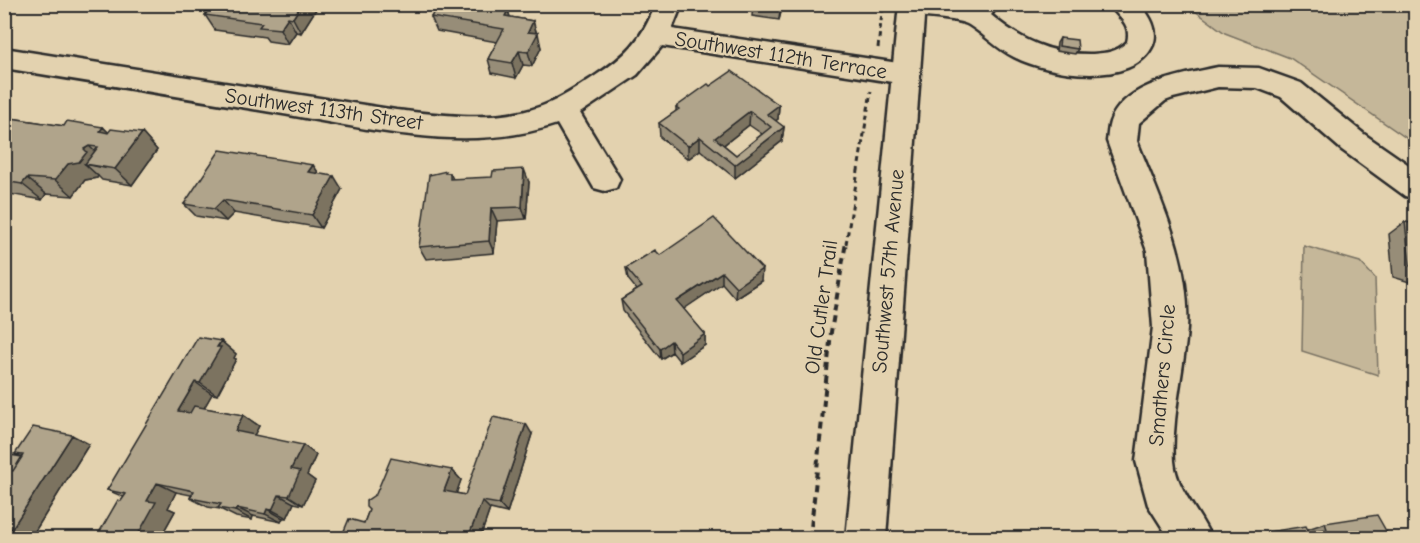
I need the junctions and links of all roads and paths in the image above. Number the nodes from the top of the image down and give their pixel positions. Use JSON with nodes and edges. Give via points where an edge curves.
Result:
{"nodes":[{"id":1,"x":669,"y":4,"type":"edge"},
{"id":2,"x":1122,"y":4,"type":"edge"},
{"id":3,"x":902,"y":5,"type":"edge"},
{"id":4,"x":981,"y":10,"type":"edge"},
{"id":5,"x":657,"y":36,"type":"junction"},
{"id":6,"x":877,"y":57,"type":"dead end"},
{"id":7,"x":1126,"y":57,"type":"junction"},
{"id":8,"x":4,"y":58,"type":"edge"},
{"id":9,"x":905,"y":74,"type":"junction"},
{"id":10,"x":873,"y":82,"type":"dead end"},
{"id":11,"x":1167,"y":89,"type":"junction"},
{"id":12,"x":563,"y":109,"type":"junction"},
{"id":13,"x":1318,"y":114,"type":"junction"},
{"id":14,"x":605,"y":179,"type":"dead end"},
{"id":15,"x":1416,"y":187,"type":"edge"},
{"id":16,"x":1416,"y":201,"type":"edge"},
{"id":17,"x":810,"y":538,"type":"edge"},
{"id":18,"x":866,"y":538,"type":"edge"},
{"id":19,"x":1191,"y":538,"type":"edge"}],
"edges":[{"from":1,"to":5,"type":"street","name":"Southwest 113th Street"},
{"from":2,"to":7,"type":"street","via":[[1137,16],[1144,34],[1137,48]]},
{"from":3,"to":4,"type":"street"},
{"from":3,"to":6,"type":"path"},
{"from":3,"to":9,"type":"street","name":"Southwest 57th Avenue"},
{"from":4,"to":7,"type":"street","via":[[998,36],[1048,60],[1094,63]]},
{"from":5,"to":9,"type":"street","name":"Southwest 112th Terrace"},
{"from":5,"to":12,"type":"street","name":"Southwest 113th Street","via":[[638,60]]},
{"from":7,"to":11,"type":"street"},
{"from":8,"to":12,"type":"street","name":"Southwest 113th Street","via":[[429,125],[501,124],[543,117]]},
{"from":9,"to":18,"type":"street","name":"Southwest 57th Avenue"},
{"from":10,"to":17,"type":"path","name":"Old Cutler Trail","via":[[831,332]]},
{"from":11,"to":13,"type":"street","name":"Smathers Circle","via":[[1218,77],[1259,78],[1291,90]]},
{"from":11,"to":19,"type":"street","name":"Smathers Circle","via":[[1129,115],[1122,131],[1125,152],[1157,231],[1166,272],[1170,327],[1157,429],[1157,472],[1167,501]]},
{"from":12,"to":14,"type":"street"},
{"from":13,"to":15,"type":"street","name":"Smathers Circle"},
{"from":13,"to":16,"type":"street","via":[[1322,136],[1347,163],[1378,188],[1403,200]]}]}
